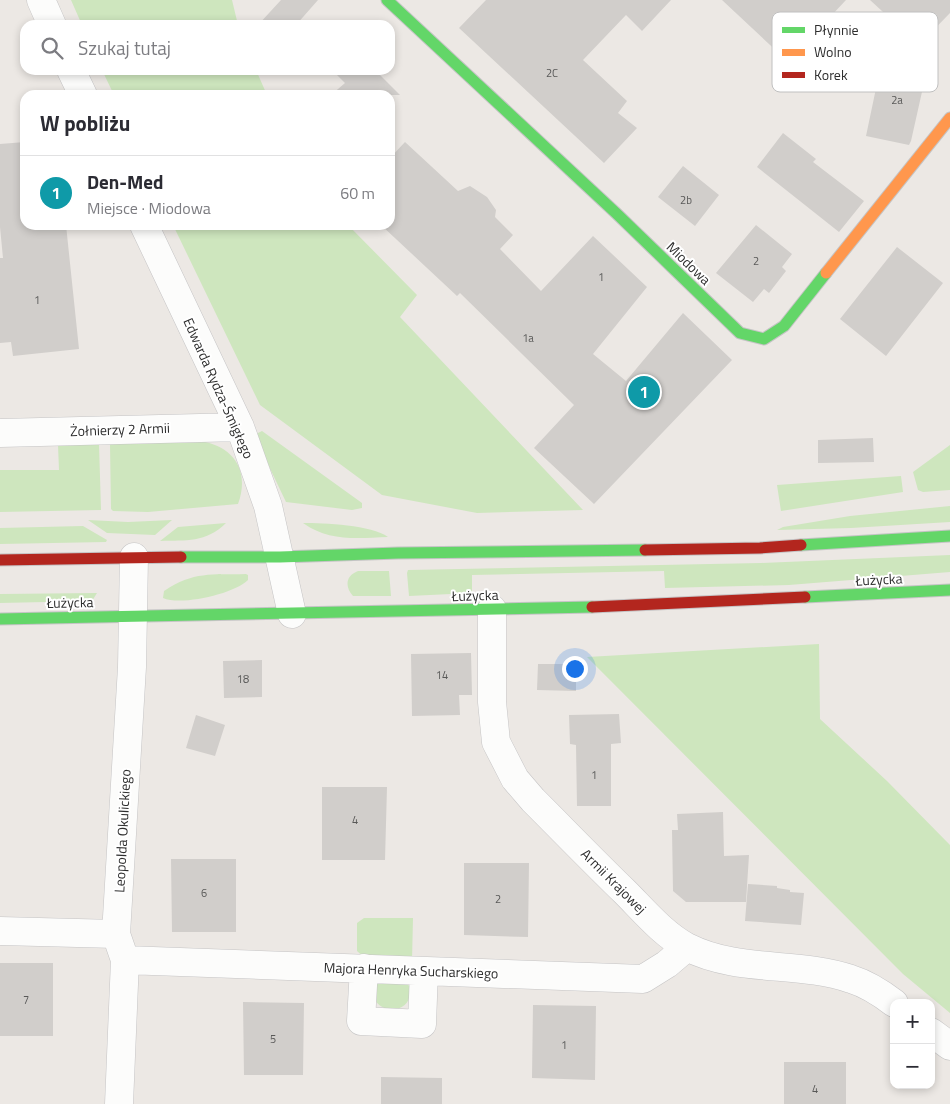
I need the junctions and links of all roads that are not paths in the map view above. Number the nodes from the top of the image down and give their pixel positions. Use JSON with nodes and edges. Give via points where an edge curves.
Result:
{"nodes":[{"id":1,"x":42,"y":0,"type":"edge"},
{"id":2,"x":387,"y":0,"type":"edge"},
{"id":3,"x":50,"y":20,"type":"edge"},
{"id":4,"x":950,"y":118,"type":"edge"},
{"id":5,"x":146,"y":230,"type":"edge"},
{"id":6,"x":240,"y":427,"type":"junction"},
{"id":7,"x":0,"y":433,"type":"edge"},
{"id":8,"x":950,"y":536,"type":"edge"},
{"id":9,"x":134,"y":557,"type":"junction"},
{"id":10,"x":280,"y":557,"type":"junction"},
{"id":11,"x":0,"y":560,"type":"edge"},
{"id":12,"x":950,"y":590,"type":"edge"},
{"id":13,"x":504,"y":609,"type":"junction"},
{"id":14,"x":292,"y":614,"type":"junction"},
{"id":15,"x":132,"y":616,"type":"junction"},
{"id":16,"x":0,"y":619,"type":"edge"},
{"id":17,"x":0,"y":931,"type":"edge"},
{"id":18,"x":116,"y":934,"type":"junction"},
{"id":19,"x":687,"y":947,"type":"junction"},
{"id":20,"x":125,"y":960,"type":"junction"},
{"id":21,"x":364,"y":968,"type":"junction"},
{"id":22,"x":424,"y":971,"type":"junction"},
{"id":23,"x":890,"y":1000,"type":"edge"},
{"id":24,"x":935,"y":1035,"type":"edge"},
{"id":25,"x":950,"y":1046,"type":"edge"},
{"id":26,"x":119,"y":1104,"type":"edge"}],
"edges":[{"from":1,"to":3,"type":"street"},
{"from":2,"to":4,"type":"main road","name":"Miodowa","via":[[740,333],[764,338],[784,326]]},
{"from":5,"to":6,"type":"street","name":"Edwarda Rydza-Śmigłego"},
{"from":6,"to":7,"type":"street","name":"Żołnierzy 2 Armii"},
{"from":6,"to":10,"type":"street","name":"Edwarda Rydza-Śmigłego","via":[[268,506]]},
{"from":8,"to":10,"type":"main road","via":[[760,548]]},
{"from":9,"to":10,"type":"main road"},
{"from":9,"to":11,"type":"main road"},
{"from":9,"to":15,"type":"street","name":"Leopolda Okulickiego"},
{"from":10,"to":14,"type":"street","name":"Edwarda Rydza-Śmigłego"},
{"from":12,"to":13,"type":"main road","name":"Łużycka"},
{"from":13,"to":14,"type":"main road","name":"Łużycka"},
{"from":13,"to":19,"type":"street","name":"Armii Krajowej","via":[[492,702],[496,742],[515,779],[658,926]]},
{"from":14,"to":15,"type":"main road","name":"Łużycka"},
{"from":15,"to":16,"type":"main road","name":"Łużycka"},
{"from":15,"to":18,"type":"street","name":"Leopolda Okulickiego"},
{"from":17,"to":18,"type":"street"},
{"from":18,"to":20,"type":"street","name":"Leopolda Okulickiego"},
{"from":19,"to":22,"type":"street","name":"Majora Henryka Sucharskiego","via":[[643,979]]},
{"from":19,"to":23,"type":"street","name":"Armii Krajowej","via":[[739,962],[828,972],[878,992]]},
{"from":20,"to":21,"type":"street","name":"Majora Henryka Sucharskiego"},
{"from":20,"to":26,"type":"street","name":"Leopolda Okulickiego"},
{"from":21,"to":22,"type":"street","name":"Majora Henryka Sucharskiego"},
{"from":21,"to":22,"type":"street","via":[[361,1021],[422,1024]]},
{"from":24,"to":25,"type":"street"}]}
